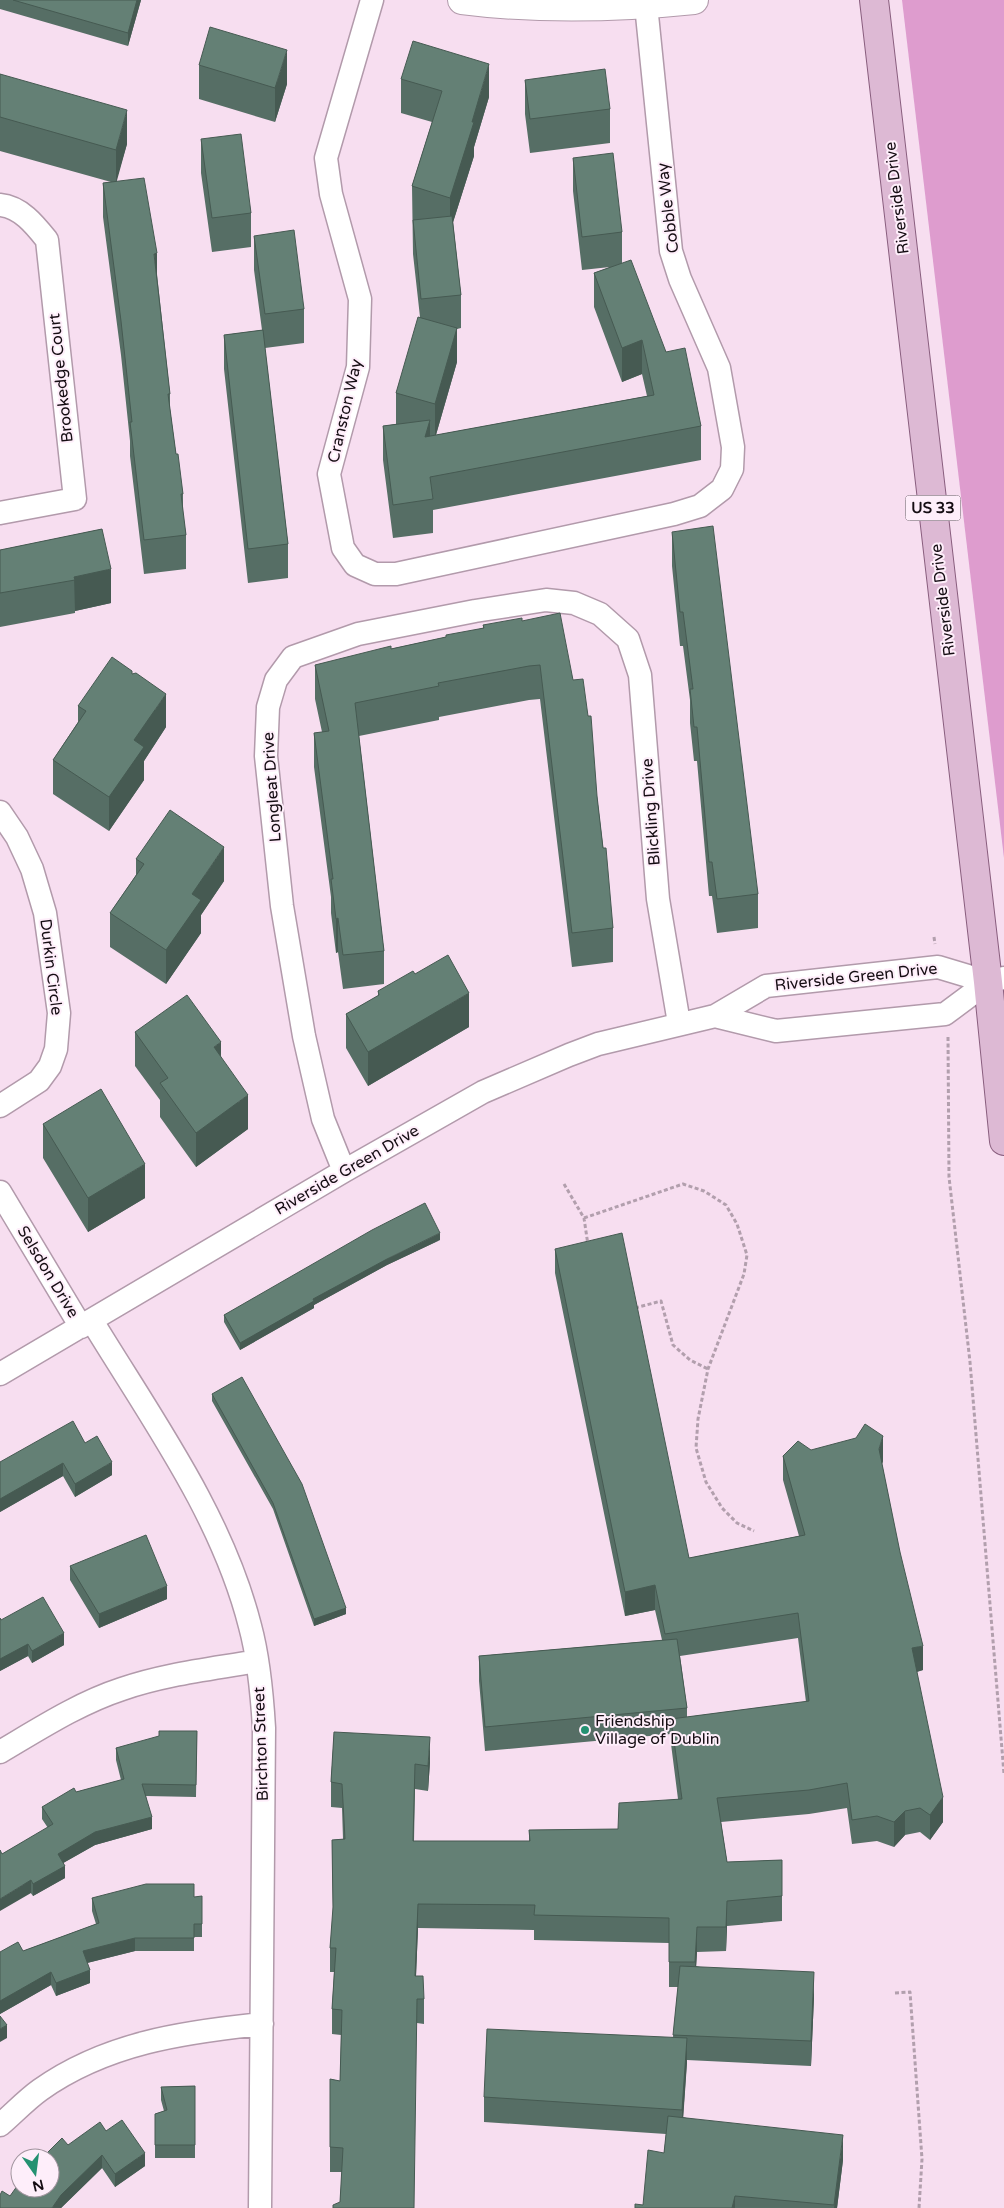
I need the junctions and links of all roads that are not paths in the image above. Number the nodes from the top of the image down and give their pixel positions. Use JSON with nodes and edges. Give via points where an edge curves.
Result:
{"nodes":[{"id":1,"x":372,"y":0,"type":"edge"},
{"id":2,"x":462,"y":0,"type":"edge"},
{"id":3,"x":694,"y":0,"type":"edge"},
{"id":4,"x":874,"y":0,"type":"edge"},
{"id":5,"x":646,"y":5,"type":"junction"},
{"id":6,"x":0,"y":205,"type":"edge"},
{"id":7,"x":722,"y":490,"type":"joint"},
{"id":8,"x":0,"y":513,"type":"edge"},
{"id":9,"x":600,"y":614,"type":"joint"},
{"id":10,"x":0,"y":812,"type":"edge"},
{"id":11,"x":996,"y":980,"type":"edge"},
{"id":12,"x":716,"y":1016,"type":"junction"},
{"id":13,"x":679,"y":1023,"type":"junction"},
{"id":14,"x":0,"y":1106,"type":"edge"},
{"id":15,"x":1004,"y":1141,"type":"edge"},
{"id":16,"x":344,"y":1171,"type":"junction"},
{"id":17,"x":0,"y":1192,"type":"edge"},
{"id":18,"x":87,"y":1324,"type":"junction"},
{"id":19,"x":0,"y":1374,"type":"edge"},
{"id":20,"x":257,"y":1661,"type":"junction"},
{"id":21,"x":0,"y":1752,"type":"edge"},
{"id":22,"x":262,"y":2024,"type":"junction"},
{"id":23,"x":0,"y":2126,"type":"edge"},
{"id":24,"x":260,"y":2208,"type":"edge"}],
"edges":[{"from":1,"to":7,"type":"street","name":"Cranston Way","via":[[326,158],[331,194],[360,299],[358,367],[330,474],[343,548],[355,565],[375,574],[396,574],[674,514],[700,506]]},
{"from":2,"to":5,"type":"street","via":[[588,8]]},
{"from":3,"to":5,"type":"street"},
{"from":4,"to":11,"type":"main road","name":"Riverside Drive","number":"US 33"},
{"from":5,"to":7,"type":"street","name":"Cobble Way","via":[[671,251],[719,368],[733,446],[732,469]]},
{"from":6,"to":8,"type":"street","name":"Brookedge Court","via":[[29,219],[47,240],[74,499]]},
{"from":9,"to":13,"type":"street","name":"Blickling Drive","via":[[628,639],[640,674],[658,899]]},
{"from":9,"to":16,"type":"street","name":"Longleat Drive","via":[[574,603],[546,600],[358,634],[293,657],[276,680],[268,707],[266,756],[282,906],[308,1055],[323,1119]]},
{"from":10,"to":14,"type":"street","name":"Durkin Circle","via":[[32,868],[45,913],[59,1013],[56,1049],[50,1066],[39,1081]]},
{"from":11,"to":12,"type":"street","name":"Riverside Green Drive","via":[[938,967],[766,986]]},
{"from":11,"to":12,"type":"street","name":"Riverside Green Drive","via":[[945,1014],[776,1030]]},
{"from":11,"to":15,"type":"main road","name":"Riverside Drive","number":"US 33"},
{"from":12,"to":13,"type":"street","name":"Riverside Green Drive"},
{"from":13,"to":16,"type":"street","name":"Riverside Green Drive","via":[[598,1044],[483,1092]]},
{"from":16,"to":18,"type":"street","name":"Riverside Green Drive"},
{"from":17,"to":18,"type":"street","name":"Selsdon Drive"},
{"from":18,"to":19,"type":"street","name":"Riverside Green Drive"},
{"from":18,"to":20,"type":"street","name":"Birchton Street","via":[[191,1483],[216,1532],[235,1576],[251,1627]]},
{"from":20,"to":21,"type":"street","via":[[122,1688],[82,1706]]},
{"from":20,"to":22,"type":"street","name":"Birchton Street","via":[[264,1728]]},
{"from":22,"to":23,"type":"street","via":[[159,2038],[112,2054],[69,2072],[40,2090]]},
{"from":22,"to":24,"type":"street","name":"Birchton Street"}]}
